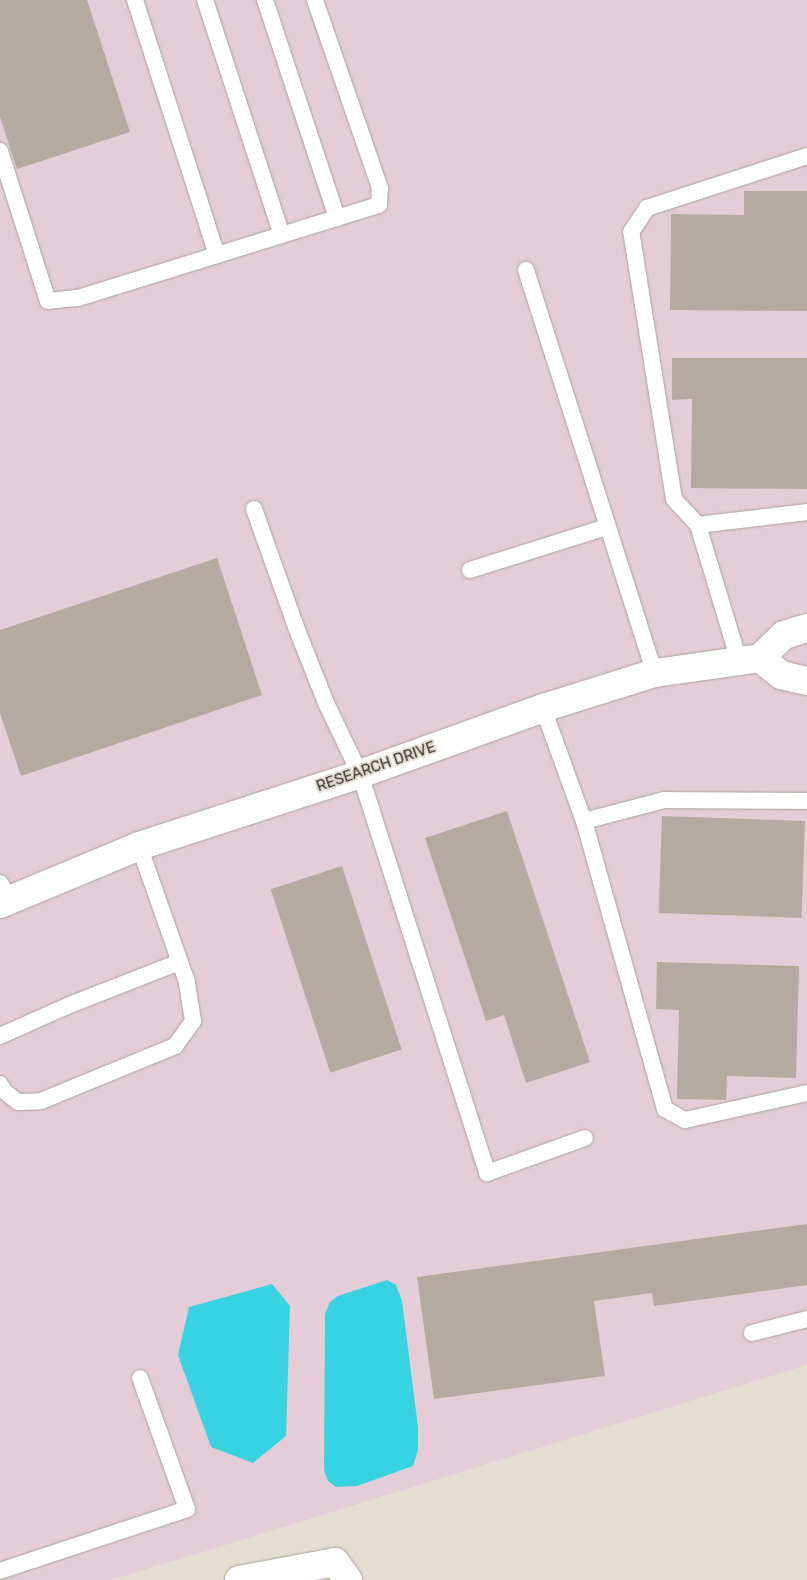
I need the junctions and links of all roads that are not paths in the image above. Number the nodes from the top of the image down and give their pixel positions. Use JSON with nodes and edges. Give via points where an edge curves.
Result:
{"nodes":[{"id":1,"x":135,"y":0,"type":"edge"},
{"id":2,"x":205,"y":0,"type":"edge"},
{"id":3,"x":265,"y":0,"type":"edge"},
{"id":4,"x":315,"y":0,"type":"edge"},
{"id":5,"x":0,"y":151,"type":"edge"},
{"id":6,"x":807,"y":156,"type":"edge"},
{"id":7,"x":337,"y":218,"type":"junction"},
{"id":8,"x":282,"y":236,"type":"junction"},
{"id":9,"x":217,"y":256,"type":"junction"},
{"id":10,"x":526,"y":270,"type":"dead end"},
{"id":11,"x":254,"y":509,"type":"dead end"},
{"id":12,"x":807,"y":512,"type":"edge"},
{"id":13,"x":698,"y":525,"type":"junction"},
{"id":14,"x":606,"y":527,"type":"junction"},
{"id":15,"x":470,"y":570,"type":"dead end"},
{"id":16,"x":807,"y":628,"type":"edge"},
{"id":17,"x":749,"y":659,"type":"junction"},
{"id":18,"x":655,"y":673,"type":"junction"},
{"id":19,"x":807,"y":681,"type":"edge"},
{"id":20,"x":543,"y":708,"type":"junction"},
{"id":21,"x":360,"y":774,"type":"junction"},
{"id":22,"x":807,"y":801,"type":"edge"},
{"id":23,"x":584,"y":821,"type":"junction"},
{"id":24,"x":139,"y":846,"type":"junction"},
{"id":25,"x":3,"y":895,"type":"edge"},
{"id":26,"x":179,"y":962,"type":"junction"},
{"id":27,"x":0,"y":1036,"type":"edge"},
{"id":28,"x":0,"y":1084,"type":"edge"},
{"id":29,"x":807,"y":1093,"type":"edge"},
{"id":30,"x":585,"y":1138,"type":"dead end"},
{"id":31,"x":807,"y":1320,"type":"edge"},
{"id":32,"x":752,"y":1333,"type":"dead end"},
{"id":33,"x":140,"y":1378,"type":"dead end"},
{"id":34,"x":0,"y":1571,"type":"edge"},
{"id":35,"x":239,"y":1580,"type":"edge"},
{"id":36,"x":348,"y":1580,"type":"edge"}],
"edges":[{"from":1,"to":9,"type":"lane"},
{"from":2,"to":8,"type":"lane"},
{"from":3,"to":7,"type":"lane"},
{"from":4,"to":7,"type":"lane","via":[[380,188],[379,205]]},
{"from":5,"to":9,"type":"lane","via":[[48,301],[78,298]]},
{"from":6,"to":13,"type":"lane","via":[[647,208],[631,232],[674,499]]},
{"from":7,"to":8,"type":"lane"},
{"from":8,"to":9,"type":"lane"},
{"from":10,"to":14,"type":"lane"},
{"from":11,"to":21,"type":"lane","via":[[296,630]]},
{"from":12,"to":13,"type":"lane"},
{"from":13,"to":17,"type":"lane"},
{"from":14,"to":15,"type":"lane"},
{"from":14,"to":18,"type":"lane"},
{"from":16,"to":17,"type":"street","via":[[784,635]]},
{"from":17,"to":18,"type":"street","name":"RESEARCH DRIVE"},
{"from":17,"to":19,"type":"street","via":[[781,675]]},
{"from":18,"to":20,"type":"street","name":"RESEARCH DRIVE"},
{"from":20,"to":21,"type":"street","name":"RESEARCH DRIVE"},
{"from":20,"to":23,"type":"lane"},
{"from":21,"to":24,"type":"street","name":"RESEARCH DRIVE"},
{"from":21,"to":30,"type":"lane","via":[[488,1174]]},
{"from":22,"to":23,"type":"lane","via":[[664,800]]},
{"from":23,"to":29,"type":"lane","via":[[665,1109],[685,1120]]},
{"from":24,"to":25,"type":"street","name":"RESEARCH DRIVE"},
{"from":24,"to":26,"type":"lane"},
{"from":26,"to":27,"type":"lane"},
{"from":26,"to":28,"type":"lane","via":[[187,982],[193,1021],[175,1046],[41,1101],[18,1102]]},
{"from":31,"to":32,"type":"lane"},
{"from":33,"to":34,"type":"lane","via":[[186,1509]]},
{"from":35,"to":36,"type":"street","via":[[335,1562]]}]}
